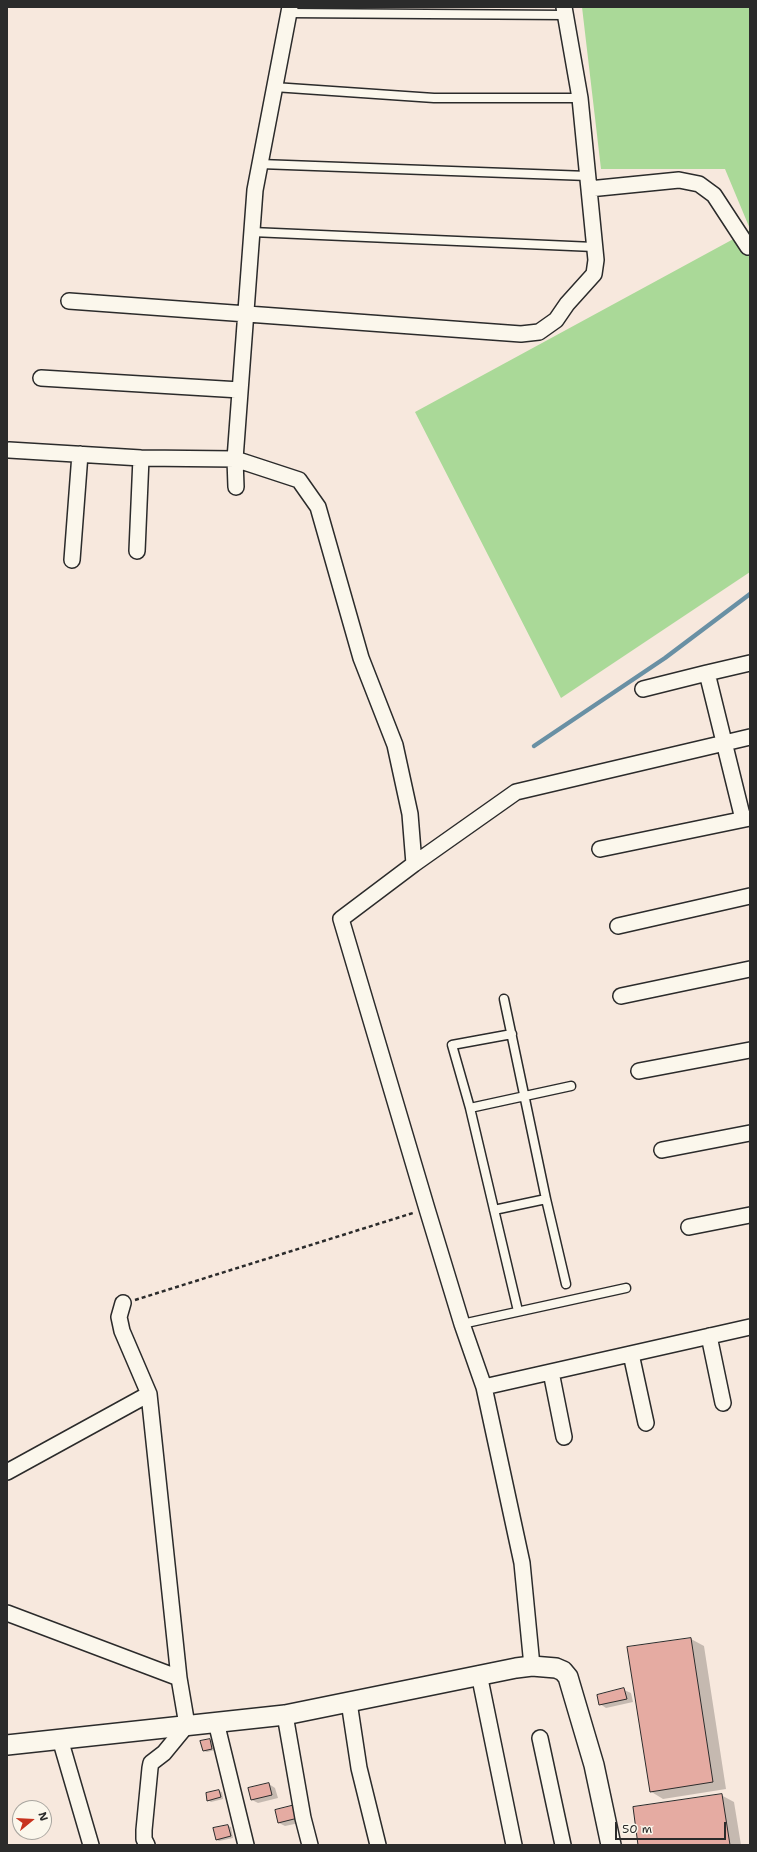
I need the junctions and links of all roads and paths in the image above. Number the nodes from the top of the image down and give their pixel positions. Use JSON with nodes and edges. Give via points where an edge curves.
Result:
{"nodes":[{"id":1,"x":289,"y":10,"type":"edge"},
{"id":2,"x":565,"y":11,"type":"edge"},
{"id":3,"x":274,"y":87,"type":"junction"},
{"id":4,"x":580,"y":98,"type":"junction"},
{"id":5,"x":260,"y":164,"type":"junction"},
{"id":6,"x":588,"y":183,"type":"junction"},
{"id":7,"x":252,"y":232,"type":"junction"},
{"id":8,"x":750,"y":246,"type":"edge"},
{"id":9,"x":594,"y":247,"type":"junction"},
{"id":10,"x":69,"y":301,"type":"dead end"},
{"id":11,"x":246,"y":315,"type":"junction"},
{"id":12,"x":41,"y":378,"type":"dead end"},
{"id":13,"x":240,"y":390,"type":"junction"},
{"id":14,"x":9,"y":450,"type":"dead end"},
{"id":15,"x":80,"y":454,"type":"junction"},
{"id":16,"x":141,"y":458,"type":"junction"},
{"id":17,"x":235,"y":459,"type":"junction"},
{"id":18,"x":236,"y":487,"type":"dead end"},
{"id":19,"x":137,"y":551,"type":"dead end"},
{"id":20,"x":72,"y":560,"type":"dead end"},
{"id":21,"x":750,"y":663,"type":"edge"},
{"id":22,"x":707,"y":673,"type":"junction"},
{"id":23,"x":643,"y":689,"type":"dead end"},
{"id":24,"x":750,"y":737,"type":"edge"},
{"id":25,"x":724,"y":743,"type":"junction"},
{"id":26,"x":746,"y":818,"type":"edge"},
{"id":27,"x":600,"y":849,"type":"dead end"},
{"id":28,"x":414,"y":864,"type":"junction"},
{"id":29,"x":750,"y":896,"type":"edge"},
{"id":30,"x":618,"y":926,"type":"dead end"},
{"id":31,"x":750,"y":969,"type":"edge"},
{"id":32,"x":621,"y":996,"type":"dead end"},
{"id":33,"x":504,"y":999,"type":"dead end"},
{"id":34,"x":512,"y":1034,"type":"junction"},
{"id":35,"x":750,"y":1050,"type":"edge"},
{"id":36,"x":640,"y":1071,"type":"dead end"},
{"id":37,"x":571,"y":1086,"type":"dead end"},
{"id":38,"x":525,"y":1096,"type":"junction"},
{"id":39,"x":470,"y":1108,"type":"junction"},
{"id":40,"x":750,"y":1133,"type":"edge"},
{"id":41,"x":662,"y":1150,"type":"dead end"},
{"id":42,"x":546,"y":1199,"type":"junction"},
{"id":43,"x":427,"y":1209,"type":"junction"},
{"id":44,"x":494,"y":1210,"type":"junction"},
{"id":45,"x":750,"y":1215,"type":"edge"},
{"id":46,"x":689,"y":1227,"type":"dead end"},
{"id":47,"x":566,"y":1284,"type":"dead end"},
{"id":48,"x":626,"y":1288,"type":"dead end"},
{"id":49,"x":123,"y":1303,"type":"joint"},
{"id":50,"x":518,"y":1311,"type":"junction"},
{"id":51,"x":462,"y":1324,"type":"junction"},
{"id":52,"x":750,"y":1327,"type":"edge"},
{"id":53,"x":709,"y":1336,"type":"junction"},
{"id":54,"x":631,"y":1354,"type":"junction"},
{"id":55,"x":551,"y":1372,"type":"junction"},
{"id":56,"x":484,"y":1387,"type":"junction"},
{"id":57,"x":149,"y":1394,"type":"junction"},
{"id":58,"x":723,"y":1403,"type":"dead end"},
{"id":59,"x":646,"y":1423,"type":"dead end"},
{"id":60,"x":564,"y":1437,"type":"dead end"},
{"id":61,"x":7,"y":1472,"type":"edge"},
{"id":62,"x":7,"y":1613,"type":"edge"},
{"id":63,"x":532,"y":1666,"type":"junction"},
{"id":64,"x":479,"y":1674,"type":"junction"},
{"id":65,"x":179,"y":1678,"type":"junction"},
{"id":66,"x":349,"y":1702,"type":"junction"},
{"id":67,"x":285,"y":1715,"type":"junction"},
{"id":68,"x":216,"y":1722,"type":"junction"},
{"id":69,"x":187,"y":1725,"type":"junction"},
{"id":70,"x":540,"y":1738,"type":"dead end"},
{"id":71,"x":60,"y":1739,"type":"junction"},
{"id":72,"x":7,"y":1746,"type":"edge"},
{"id":73,"x":90,"y":1845,"type":"edge"},
{"id":74,"x":147,"y":1845,"type":"edge"},
{"id":75,"x":246,"y":1845,"type":"edge"},
{"id":76,"x":310,"y":1845,"type":"edge"},
{"id":77,"x":378,"y":1845,"type":"edge"},
{"id":78,"x":514,"y":1845,"type":"edge"},
{"id":79,"x":563,"y":1845,"type":"edge"},
{"id":80,"x":611,"y":1845,"type":"edge"}],
"edges":[{"from":1,"to":2,"type":"lane"},
{"from":1,"to":3,"type":"street"},
{"from":2,"to":4,"type":"street"},
{"from":3,"to":4,"type":"lane","via":[[434,98]]},
{"from":3,"to":5,"type":"street"},
{"from":4,"to":6,"type":"street"},
{"from":5,"to":6,"type":"lane"},
{"from":5,"to":7,"type":"street"},
{"from":6,"to":8,"type":"street","via":[[679,180],[699,184],[714,195],[748,247]]},
{"from":6,"to":9,"type":"street"},
{"from":7,"to":9,"type":"lane"},
{"from":7,"to":11,"type":"street"},
{"from":9,"to":11,"type":"street","via":[[594,274],[556,320],[539,332],[521,334]]},
{"from":10,"to":11,"type":"street"},
{"from":11,"to":13,"type":"street"},
{"from":12,"to":13,"type":"street"},
{"from":13,"to":17,"type":"street"},
{"from":14,"to":15,"type":"street"},
{"from":15,"to":16,"type":"street"},
{"from":15,"to":20,"type":"street"},
{"from":16,"to":17,"type":"street"},
{"from":16,"to":19,"type":"street"},
{"from":17,"to":18,"type":"street"},
{"from":17,"to":28,"type":"street","via":[[299,480],[318,507],[361,658],[396,745],[410,814]]},
{"from":21,"to":22,"type":"street"},
{"from":22,"to":23,"type":"street"},
{"from":22,"to":25,"type":"street"},
{"from":24,"to":25,"type":"street"},
{"from":25,"to":26,"type":"street"},
{"from":25,"to":28,"type":"street","via":[[516,792]]},
{"from":26,"to":27,"type":"street"},
{"from":28,"to":43,"type":"street","via":[[341,918]]},
{"from":29,"to":30,"type":"street"},
{"from":31,"to":32,"type":"street"},
{"from":33,"to":34,"type":"lane"},
{"from":34,"to":38,"type":"lane"},
{"from":34,"to":39,"type":"lane","via":[[452,1045]]},
{"from":35,"to":36,"type":"street"},
{"from":37,"to":38,"type":"lane"},
{"from":38,"to":39,"type":"lane"},
{"from":38,"to":42,"type":"lane"},
{"from":39,"to":44,"type":"lane"},
{"from":40,"to":41,"type":"street"},
{"from":42,"to":44,"type":"lane"},
{"from":42,"to":47,"type":"lane"},
{"from":43,"to":49,"type":"path"},
{"from":43,"to":51,"type":"street"},
{"from":44,"to":50,"type":"lane"},
{"from":45,"to":46,"type":"street"},
{"from":48,"to":50,"type":"lane"},
{"from":49,"to":57,"type":"street","via":[[118,1317]]},
{"from":50,"to":51,"type":"lane"},
{"from":51,"to":56,"type":"street"},
{"from":52,"to":53,"type":"street"},
{"from":53,"to":54,"type":"street"},
{"from":53,"to":58,"type":"street"},
{"from":54,"to":55,"type":"street"},
{"from":54,"to":59,"type":"street"},
{"from":55,"to":56,"type":"street"},
{"from":55,"to":60,"type":"street"},
{"from":56,"to":63,"type":"street","via":[[522,1563]]},
{"from":57,"to":61,"type":"street"},
{"from":57,"to":65,"type":"street"},
{"from":62,"to":65,"type":"street"},
{"from":63,"to":64,"type":"street"},
{"from":63,"to":80,"type":"street","via":[[556,1668],[568,1677],[594,1765]]},
{"from":64,"to":66,"type":"street"},
{"from":64,"to":78,"type":"street"},
{"from":65,"to":69,"type":"street"},
{"from":66,"to":67,"type":"street"},
{"from":66,"to":77,"type":"street","via":[[359,1768]]},
{"from":67,"to":68,"type":"street"},
{"from":67,"to":76,"type":"street"},
{"from":68,"to":69,"type":"street"},
{"from":68,"to":75,"type":"street"},
{"from":69,"to":71,"type":"street"},
{"from":69,"to":74,"type":"street","via":[[150,1768],[144,1830]]},
{"from":70,"to":79,"type":"street"},
{"from":71,"to":72,"type":"street"},
{"from":71,"to":73,"type":"street"}]}
